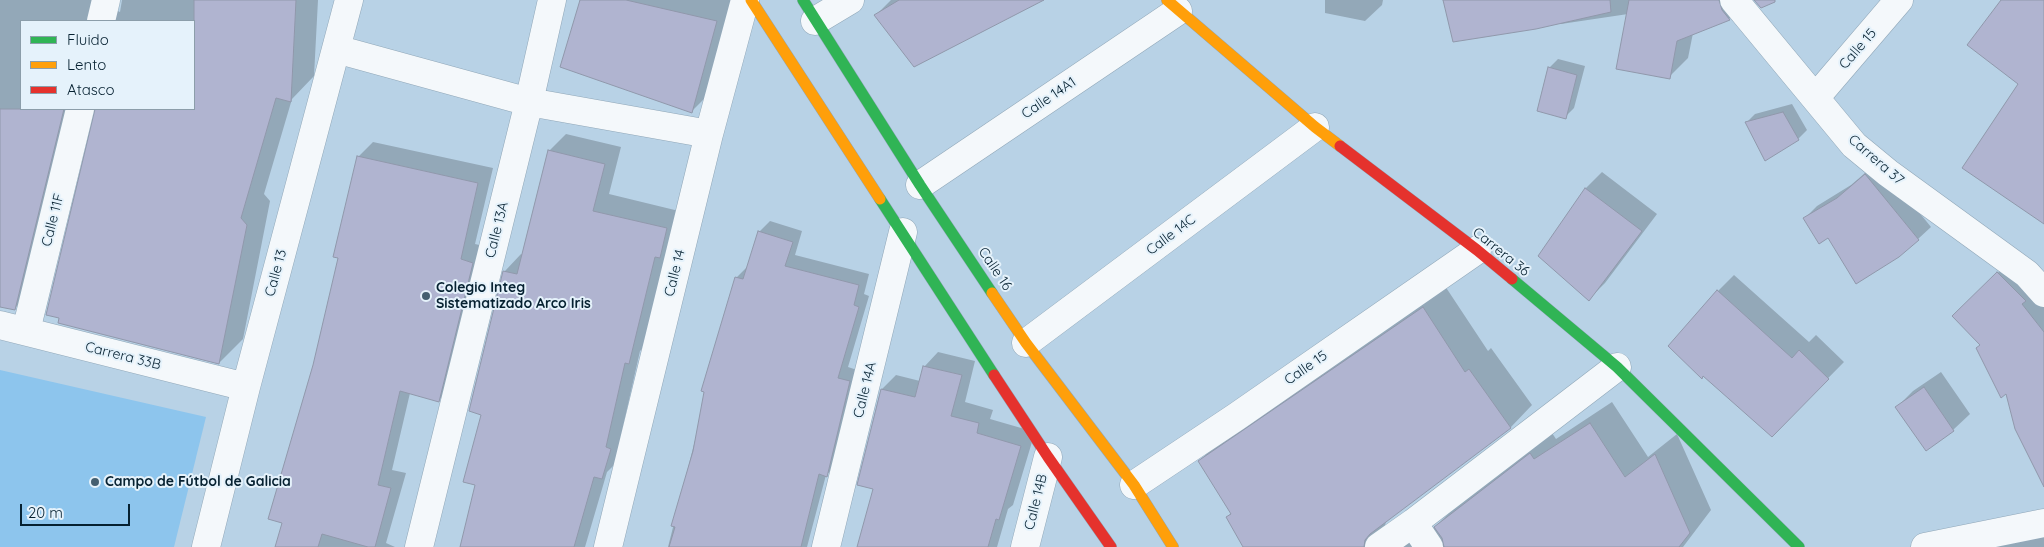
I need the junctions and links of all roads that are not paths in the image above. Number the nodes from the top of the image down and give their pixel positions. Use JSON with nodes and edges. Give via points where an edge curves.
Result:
{"nodes":[{"id":1,"x":106,"y":0,"type":"edge"},
{"id":2,"x":349,"y":0,"type":"edge"},
{"id":3,"x":552,"y":0,"type":"edge"},
{"id":4,"x":745,"y":0,"type":"edge"},
{"id":5,"x":751,"y":0,"type":"edge"},
{"id":6,"x":850,"y":0,"type":"edge"},
{"id":7,"x":1734,"y":0,"type":"edge"},
{"id":8,"x":1899,"y":0,"type":"edge"},
{"id":9,"x":1173,"y":6,"type":"edge"},
{"id":10,"x":809,"y":10,"type":"edge"},
{"id":11,"x":101,"y":20,"type":"edge"},
{"id":12,"x":336,"y":49,"type":"junction"},
{"id":13,"x":1816,"y":97,"type":"junction"},
{"id":14,"x":528,"y":102,"type":"junction"},
{"id":15,"x":80,"y":110,"type":"edge"},
{"id":16,"x":1315,"y":127,"type":"junction"},
{"id":17,"x":709,"y":134,"type":"junction"},
{"id":18,"x":920,"y":185,"type":"junction"},
{"id":19,"x":903,"y":232,"type":"junction"},
{"id":20,"x":1477,"y":250,"type":"junction"},
{"id":21,"x":2044,"y":292,"type":"edge"},
{"id":22,"x":0,"y":325,"type":"edge"},
{"id":23,"x":26,"y":331,"type":"junction"},
{"id":24,"x":1026,"y":343,"type":"junction"},
{"id":25,"x":1616,"y":367,"type":"junction"},
{"id":26,"x":246,"y":387,"type":"junction"},
{"id":27,"x":1048,"y":457,"type":"junction"},
{"id":28,"x":1134,"y":485,"type":"junction"},
{"id":29,"x":1412,"y":523,"type":"junction"},
{"id":30,"x":2044,"y":523,"type":"edge"},
{"id":31,"x":206,"y":547,"type":"edge"},
{"id":32,"x":419,"y":547,"type":"edge"},
{"id":33,"x":608,"y":547,"type":"edge"},
{"id":34,"x":826,"y":547,"type":"edge"},
{"id":35,"x":1025,"y":547,"type":"edge"},
{"id":36,"x":1110,"y":547,"type":"edge"},
{"id":37,"x":1173,"y":547,"type":"edge"},
{"id":38,"x":1379,"y":547,"type":"edge"},
{"id":39,"x":1429,"y":547,"type":"edge"},
{"id":40,"x":1799,"y":547,"type":"edge"},
{"id":41,"x":1925,"y":547,"type":"edge"}],
"edges":[{"from":1,"to":11,"type":"street"},
{"from":2,"to":12,"type":"street","name":"Calle 13"},
{"from":3,"to":14,"type":"street","name":"Calle 13A"},
{"from":4,"to":17,"type":"street","name":"Calle 14"},
{"from":5,"to":19,"type":"street"},
{"from":6,"to":10,"type":"street"},
{"from":7,"to":13,"type":"street","name":"Carrera 37"},
{"from":8,"to":13,"type":"street","name":"Calle 15"},
{"from":9,"to":16,"type":"street","name":"Carrera 36"},
{"from":9,"to":18,"type":"street","name":"Calle 14A1"},
{"from":10,"to":18,"type":"street","name":"Calle 16"},
{"from":12,"to":14,"type":"street"},
{"from":12,"to":26,"type":"street","name":"Calle 13"},
{"from":13,"to":21,"type":"street","name":"Carrera 37","via":[[1854,145],[2027,274]]},
{"from":14,"to":17,"type":"street"},
{"from":14,"to":32,"type":"street","name":"Calle 13A"},
{"from":15,"to":23,"type":"street","name":"Calle 11F"},
{"from":16,"to":20,"type":"street","name":"Carrera 36"},
{"from":16,"to":24,"type":"street","name":"Calle 14C"},
{"from":17,"to":33,"type":"street","name":"Calle 14"},
{"from":18,"to":24,"type":"street","name":"Calle 16"},
{"from":19,"to":27,"type":"street"},
{"from":19,"to":34,"type":"street","name":"Calle 14A"},
{"from":20,"to":25,"type":"street","name":"Carrera 36"},
{"from":20,"to":28,"type":"street","name":"Calle 15"},
{"from":22,"to":23,"type":"street","name":"Carrera 33B"},
{"from":23,"to":26,"type":"street","name":"Carrera 33B"},
{"from":24,"to":28,"type":"street","name":"Calle 16"},
{"from":25,"to":29,"type":"street"},
{"from":25,"to":40,"type":"street","name":"Carrera 36"},
{"from":26,"to":31,"type":"street","name":"Calle 13"},
{"from":27,"to":35,"type":"street","name":"Calle 14B"},
{"from":27,"to":36,"type":"street"},
{"from":28,"to":37,"type":"street","name":"Calle 16"},
{"from":29,"to":38,"type":"street"},
{"from":29,"to":39,"type":"street"},
{"from":30,"to":41,"type":"street"}]}
